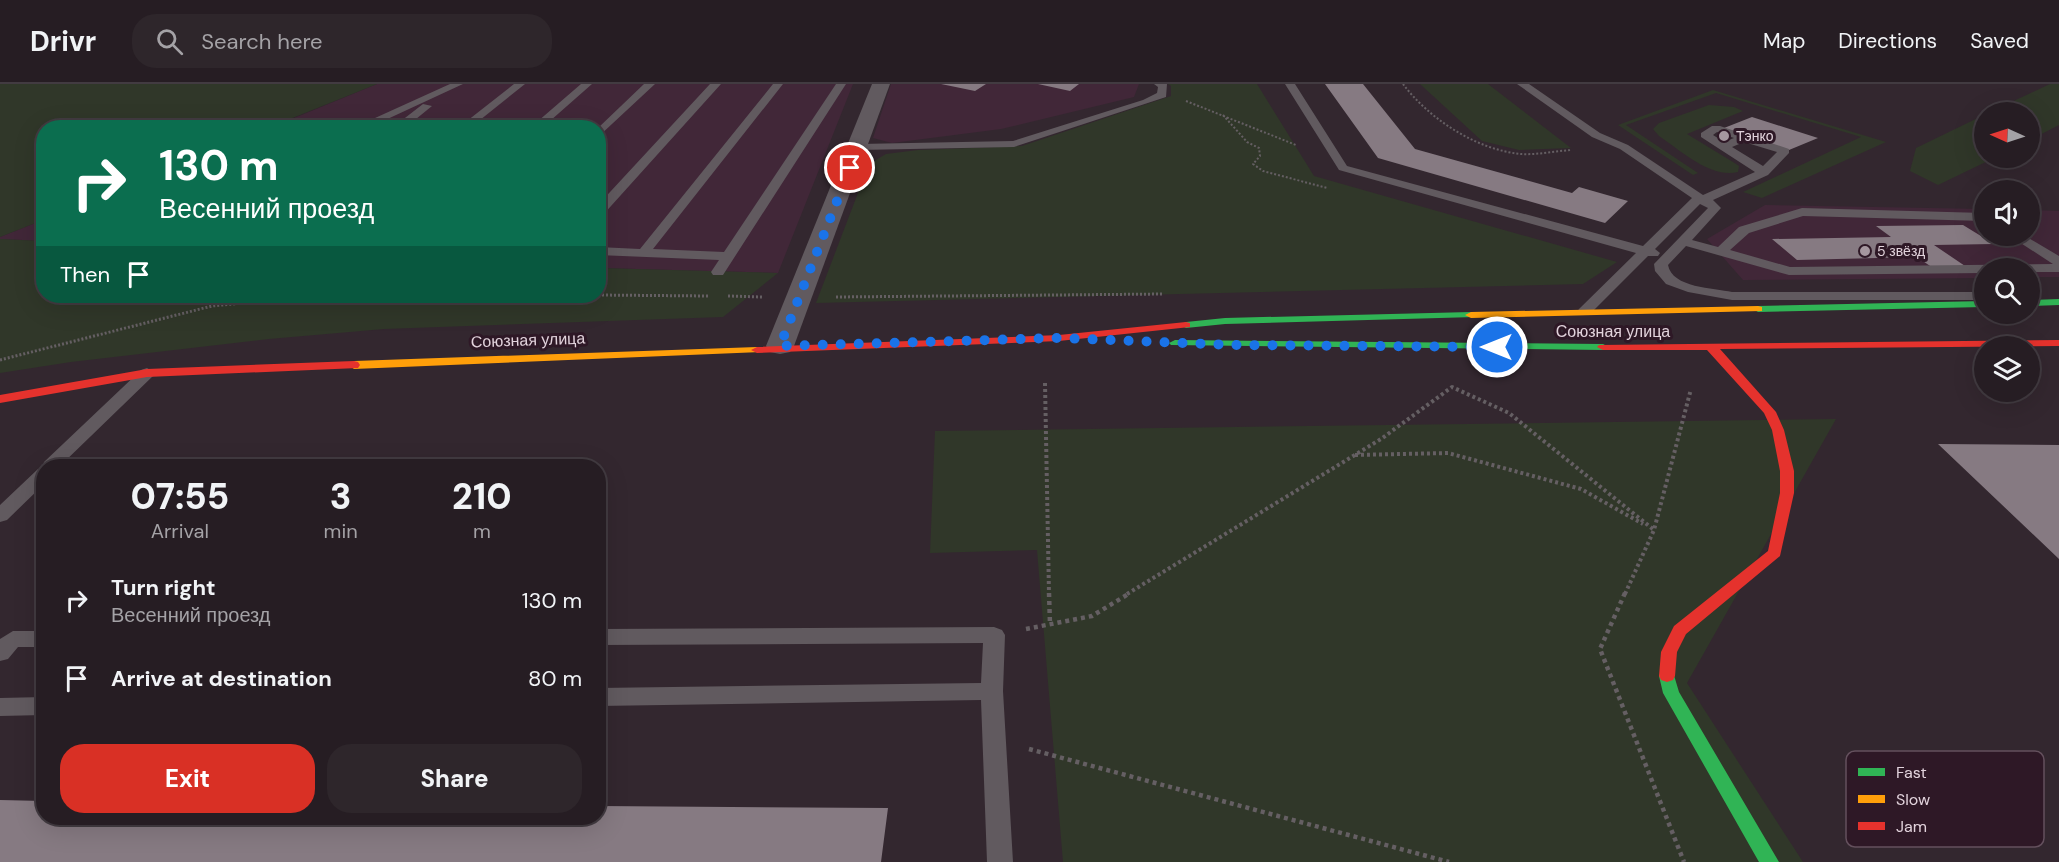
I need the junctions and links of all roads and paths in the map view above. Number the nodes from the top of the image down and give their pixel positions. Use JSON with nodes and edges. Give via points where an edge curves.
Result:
{"nodes":[{"id":1,"x":459,"y":84,"type":"edge"},
{"id":2,"x":520,"y":84,"type":"edge"},
{"id":3,"x":587,"y":84,"type":"edge"},
{"id":4,"x":650,"y":84,"type":"edge"},
{"id":5,"x":716,"y":84,"type":"edge"},
{"id":6,"x":778,"y":84,"type":"edge"},
{"id":7,"x":841,"y":84,"type":"edge"},
{"id":8,"x":881,"y":84,"type":"edge"},
{"id":9,"x":1290,"y":84,"type":"edge"},
{"id":10,"x":1403,"y":84,"type":"edge"},
{"id":11,"x":1522,"y":84,"type":"edge"},
{"id":12,"x":1161,"y":89,"type":"edge"},
{"id":13,"x":1223,"y":115,"type":"junction"},
{"id":14,"x":376,"y":120,"type":"edge"},
{"id":15,"x":408,"y":120,"type":"edge"},
{"id":16,"x":473,"y":120,"type":"edge"},
{"id":17,"x":544,"y":120,"type":"edge"},
{"id":18,"x":606,"y":126,"type":"edge"},
{"id":19,"x":1744,"y":138,"type":"junction"},
{"id":20,"x":1723,"y":146,"type":"junction"},
{"id":21,"x":859,"y":147,"type":"junction"},
{"id":22,"x":1574,"y":150,"type":"dead end"},
{"id":23,"x":1338,"y":162,"type":"junction"},
{"id":24,"x":1764,"y":172,"type":"junction"},
{"id":25,"x":1330,"y":189,"type":"dead end"},
{"id":26,"x":1702,"y":200,"type":"junction"},
{"id":27,"x":606,"y":204,"type":"edge"},
{"id":28,"x":1974,"y":217,"type":"edge"},
{"id":29,"x":1682,"y":241,"type":"junction"},
{"id":30,"x":2033,"y":246,"type":"edge"},
{"id":31,"x":1645,"y":250,"type":"junction"},
{"id":32,"x":606,"y":251,"type":"edge"},
{"id":33,"x":1720,"y":252,"type":"junction"},
{"id":34,"x":643,"y":253,"type":"junction"},
{"id":35,"x":728,"y":256,"type":"junction"},
{"id":36,"x":1667,"y":256,"type":"junction"},
{"id":37,"x":2059,"y":262,"type":"edge"},
{"id":38,"x":2059,"y":268,"type":"edge"},
{"id":39,"x":717,"y":272,"type":"dead end"},
{"id":40,"x":1168,"y":294,"type":"dead end"},
{"id":41,"x":606,"y":295,"type":"edge"},
{"id":42,"x":1974,"y":296,"type":"edge"},
{"id":43,"x":800,"y":297,"type":"junction"},
{"id":44,"x":2040,"y":301,"type":"edge"},
{"id":45,"x":2059,"y":302,"type":"edge"},
{"id":46,"x":243,"y":303,"type":"edge"},
{"id":47,"x":1974,"y":304,"type":"edge"},
{"id":48,"x":1584,"y":312,"type":"junction"},
{"id":49,"x":1226,"y":321,"type":"junction"},
{"id":50,"x":1059,"y":338,"type":"junction"},
{"id":51,"x":2059,"y":343,"type":"edge"},
{"id":52,"x":1234,"y":345,"type":"junction"},
{"id":53,"x":780,"y":346,"type":"junction"},
{"id":54,"x":1712,"y":348,"type":"junction"},
{"id":55,"x":0,"y":360,"type":"edge"},
{"id":56,"x":147,"y":373,"type":"junction"},
{"id":57,"x":1045,"y":383,"type":"dead end"},
{"id":58,"x":0,"y":399,"type":"edge"},
{"id":59,"x":1355,"y":455,"type":"junction"},
{"id":60,"x":57,"y":459,"type":"edge"},
{"id":61,"x":36,"y":481,"type":"edge"},
{"id":62,"x":0,"y":516,"type":"edge"},
{"id":63,"x":1050,"y":624,"type":"junction"},
{"id":64,"x":994,"y":635,"type":"junction"},
{"id":65,"x":606,"y":637,"type":"edge"},
{"id":66,"x":36,"y":639,"type":"edge"},
{"id":67,"x":0,"y":653,"type":"edge"},
{"id":68,"x":992,"y":691,"type":"junction"},
{"id":69,"x":606,"y":697,"type":"edge"},
{"id":70,"x":36,"y":706,"type":"edge"},
{"id":71,"x":0,"y":707,"type":"edge"},
{"id":72,"x":994,"y":740,"type":"junction"},
{"id":73,"x":1000,"y":862,"type":"edge"},
{"id":74,"x":1449,"y":862,"type":"edge"},
{"id":75,"x":1769,"y":862,"type":"edge"}],
"edges":[{"from":1,"to":14,"type":"lane"},
{"from":1,"to":15,"type":"lane"},
{"from":2,"to":16,"type":"lane"},
{"from":3,"to":17,"type":"lane"},
{"from":4,"to":18,"type":"lane"},
{"from":5,"to":27,"type":"lane"},
{"from":6,"to":34,"type":"lane"},
{"from":7,"to":35,"type":"lane"},
{"from":8,"to":21,"type":"street"},
{"from":9,"to":23,"type":"lane"},
{"from":10,"to":22,"type":"path","via":[[1439,120],[1464,136],[1518,153]]},
{"from":11,"to":26,"type":"lane"},
{"from":12,"to":13,"type":"path"},
{"from":12,"to":21,"type":"lane","via":[[1014,144]]},
{"from":13,"to":23,"type":"path"},
{"from":13,"to":25,"type":"path","via":[[1247,142],[1259,148],[1260,156],[1253,164],[1263,171]]},
{"from":19,"to":20,"type":"lane"},
{"from":19,"to":20,"type":"lane","via":[[1716,128],[1705,135]]},
{"from":19,"to":24,"type":"lane","via":[[1785,151]]},
{"from":20,"to":24,"type":"lane"},
{"from":21,"to":43,"type":"street"},
{"from":23,"to":31,"type":"lane","via":[[1356,173]]},
{"from":24,"to":26,"type":"lane"},
{"from":26,"to":29,"type":"lane","via":[[1715,208]]},
{"from":26,"to":31,"type":"lane","via":[[1693,202]]},
{"from":28,"to":33,"type":"lane","via":[[1802,212],[1744,230]]},
{"from":29,"to":33,"type":"lane"},
{"from":29,"to":36,"type":"lane"},
{"from":30,"to":37,"type":"lane"},
{"from":31,"to":36,"type":"lane"},
{"from":31,"to":48,"type":"lane"},
{"from":32,"to":34,"type":"lane"},
{"from":33,"to":38,"type":"lane","via":[[1789,270]]},
{"from":34,"to":35,"type":"lane"},
{"from":35,"to":39,"type":"lane"},
{"from":36,"to":42,"type":"lane","via":[[1661,264],[1662,271],[1671,280],[1707,294]]},
{"from":40,"to":43,"type":"path"},
{"from":41,"to":43,"type":"path"},
{"from":43,"to":53,"type":"street"},
{"from":44,"to":45,"type":"lane"},
{"from":46,"to":55,"type":"path","via":[[212,306]]},
{"from":47,"to":48,"type":"main road","name":"Союзная улица"},
{"from":48,"to":49,"type":"main road","name":"Союзная улица"},
{"from":49,"to":50,"type":"main road","name":"Союзная улица"},
{"from":49,"to":52,"type":"main road"},
{"from":50,"to":52,"type":"main road","name":"Союзная улица"},
{"from":50,"to":53,"type":"main road","name":"Союзная улица"},
{"from":51,"to":54,"type":"main road","name":"Союзная улица"},
{"from":52,"to":54,"type":"main road","name":"Союзная улица"},
{"from":53,"to":56,"type":"main road","name":"Союзная улица"},
{"from":54,"to":75,"type":"main road","via":[[1770,412],[1787,471],[1787,493],[1775,553],[1680,630],[1670,644],[1667,678],[1671,693]]},
{"from":56,"to":58,"type":"main road","name":"Союзная улица"},
{"from":56,"to":60,"type":"lane"},
{"from":57,"to":63,"type":"path"},
{"from":59,"to":59,"type":"path","via":[[1452,387],[1509,413],[1654,530],[1581,489],[1448,453]]},
{"from":59,"to":63,"type":"path","via":[[1092,616]]},
{"from":61,"to":62,"type":"lane"},
{"from":63,"to":64,"type":"path"},
{"from":64,"to":65,"type":"lane"},
{"from":64,"to":68,"type":"lane"},
{"from":66,"to":67,"type":"lane","via":[[13,639]]},
{"from":68,"to":69,"type":"lane"},
{"from":68,"to":72,"type":"lane"},
{"from":70,"to":71,"type":"lane"},
{"from":72,"to":73,"type":"lane"},
{"from":72,"to":74,"type":"path"}]}
